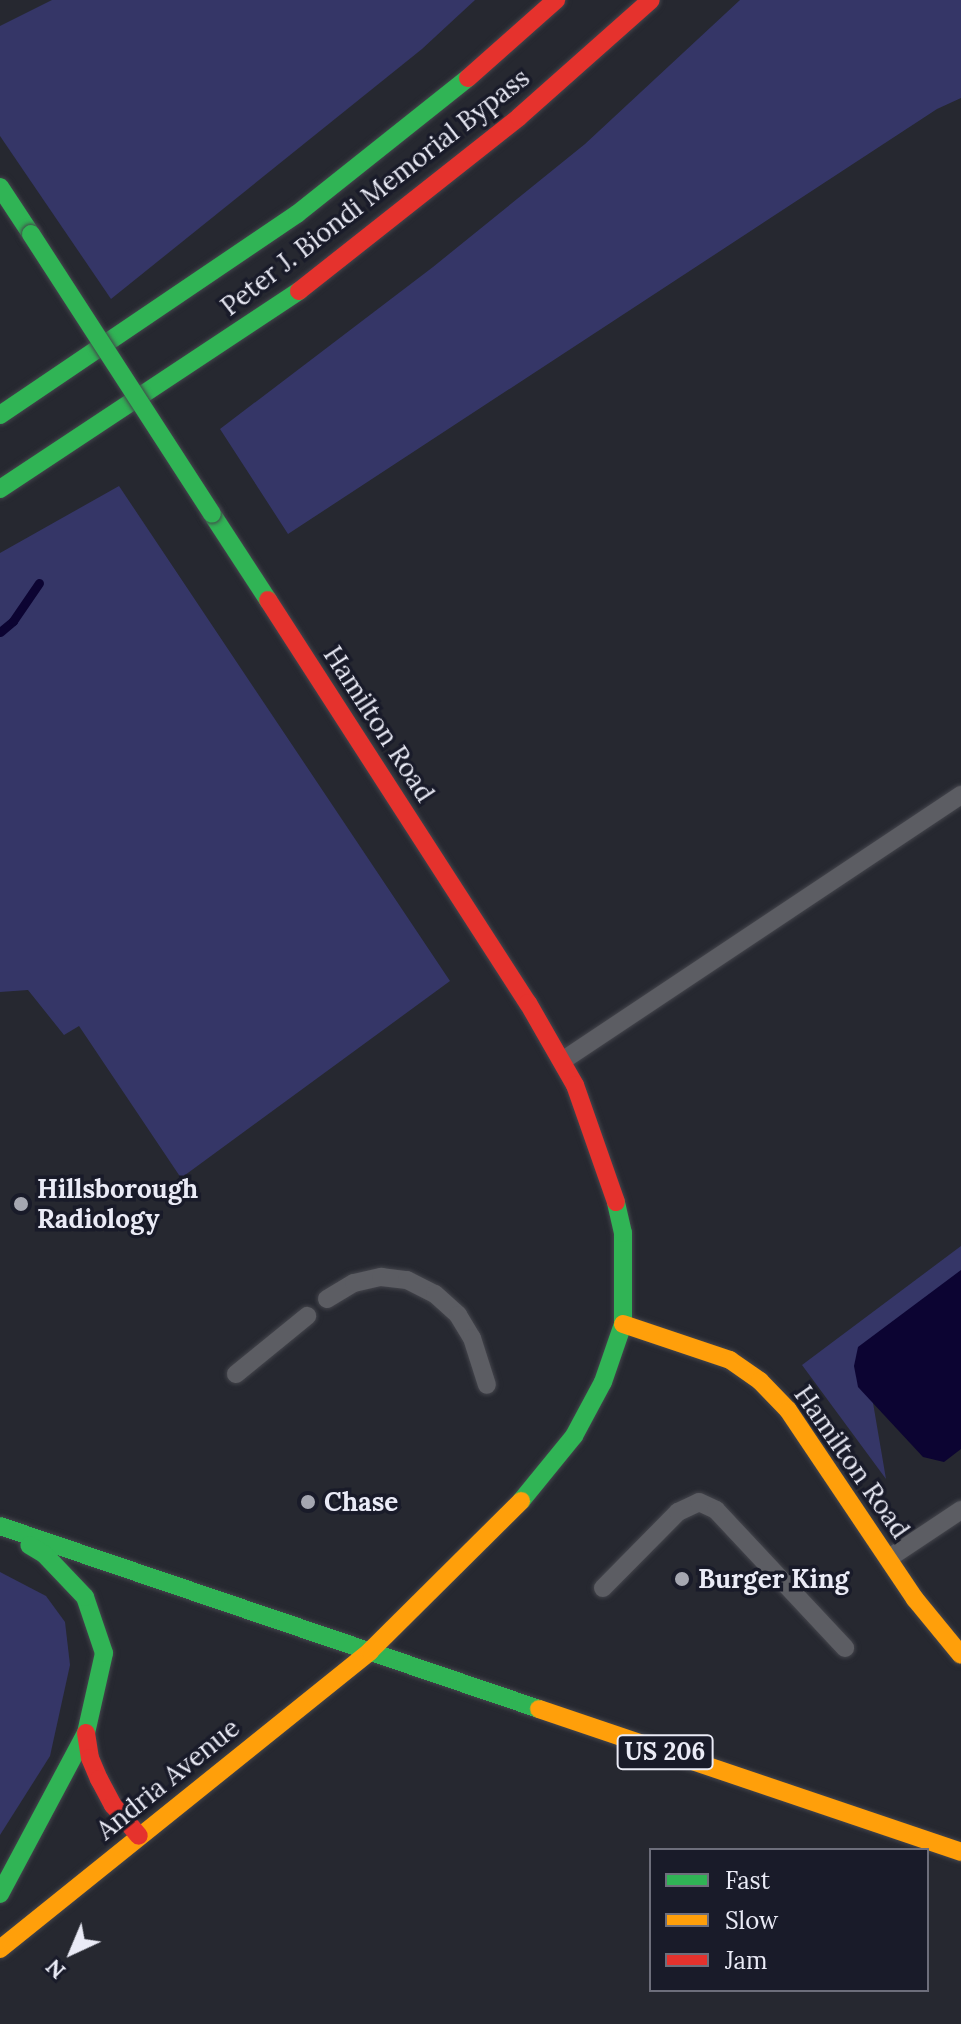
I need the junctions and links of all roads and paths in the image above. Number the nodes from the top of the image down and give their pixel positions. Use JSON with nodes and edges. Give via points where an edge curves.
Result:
{"nodes":[{"id":1,"x":556,"y":0,"type":"edge"},
{"id":2,"x":651,"y":0,"type":"edge"},
{"id":3,"x":0,"y":187,"type":"edge"},
{"id":4,"x":0,"y":415,"type":"edge"},
{"id":5,"x":0,"y":489,"type":"edge"},
{"id":6,"x":961,"y":795,"type":"edge"},
{"id":7,"x":562,"y":1061,"type":"junction"},
{"id":8,"x":327,"y":1299,"type":"dead end"},
{"id":9,"x":307,"y":1316,"type":"dead end"},
{"id":10,"x":623,"y":1324,"type":"junction"},
{"id":11,"x":236,"y":1374,"type":"dead end"},
{"id":12,"x":487,"y":1385,"type":"dead end"},
{"id":13,"x":961,"y":1510,"type":"edge"},
{"id":14,"x":0,"y":1526,"type":"edge"},
{"id":15,"x":889,"y":1558,"type":"junction"},
{"id":16,"x":603,"y":1588,"type":"dead end"},
{"id":17,"x":845,"y":1648,"type":"dead end"},
{"id":18,"x":370,"y":1651,"type":"junction"},
{"id":19,"x":961,"y":1655,"type":"edge"},
{"id":20,"x":86,"y":1733,"type":"junction"},
{"id":21,"x":139,"y":1836,"type":"junction"},
{"id":22,"x":961,"y":1852,"type":"edge"},
{"id":23,"x":0,"y":1894,"type":"edge"},
{"id":24,"x":0,"y":1949,"type":"edge"}],
"edges":[{"from":1,"to":4,"type":"main road","name":"Peter J. Biondi Memorial Bypass","via":[[450,94],[297,214]]},
{"from":2,"to":5,"type":"main road","name":"Peter J. Biondi Memorial Bypass","via":[[519,117],[295,294]]},
{"from":3,"to":7,"type":"main road","name":"Hamilton Road","bridge":true},
{"from":6,"to":7,"type":"lane"},
{"from":7,"to":10,"type":"main road","name":"Hamilton Road","via":[[588,1110],[612,1182],[623,1233]]},
{"from":8,"to":12,"type":"lane","via":[[354,1283],[381,1277],[407,1280],[435,1294],[458,1315],[472,1338]]},
{"from":9,"to":11,"type":"lane"},
{"from":10,"to":15,"type":"main road","name":"Hamilton Road","via":[[730,1360],[760,1381],[788,1410]]},
{"from":10,"to":18,"type":"main road","name":"Hamilton Road","via":[[603,1382],[555,1461]]},
{"from":13,"to":15,"type":"lane"},
{"from":14,"to":18,"type":"main road","number":"US 206"},
{"from":14,"to":20,"type":"main road","via":[[66,1575],[85,1597],[97,1625],[104,1653]]},
{"from":15,"to":19,"type":"main road","name":"Hamilton Road"},
{"from":16,"to":17,"type":"lane","via":[[678,1512],[699,1502],[716,1510]]},
{"from":18,"to":21,"type":"main road","name":"Andria Avenue"},
{"from":18,"to":22,"type":"main road","number":"US 206"},
{"from":20,"to":21,"type":"main road","via":[[99,1779]]},
{"from":20,"to":23,"type":"main road"},
{"from":21,"to":24,"type":"main road","name":"Andria Avenue"}]}
